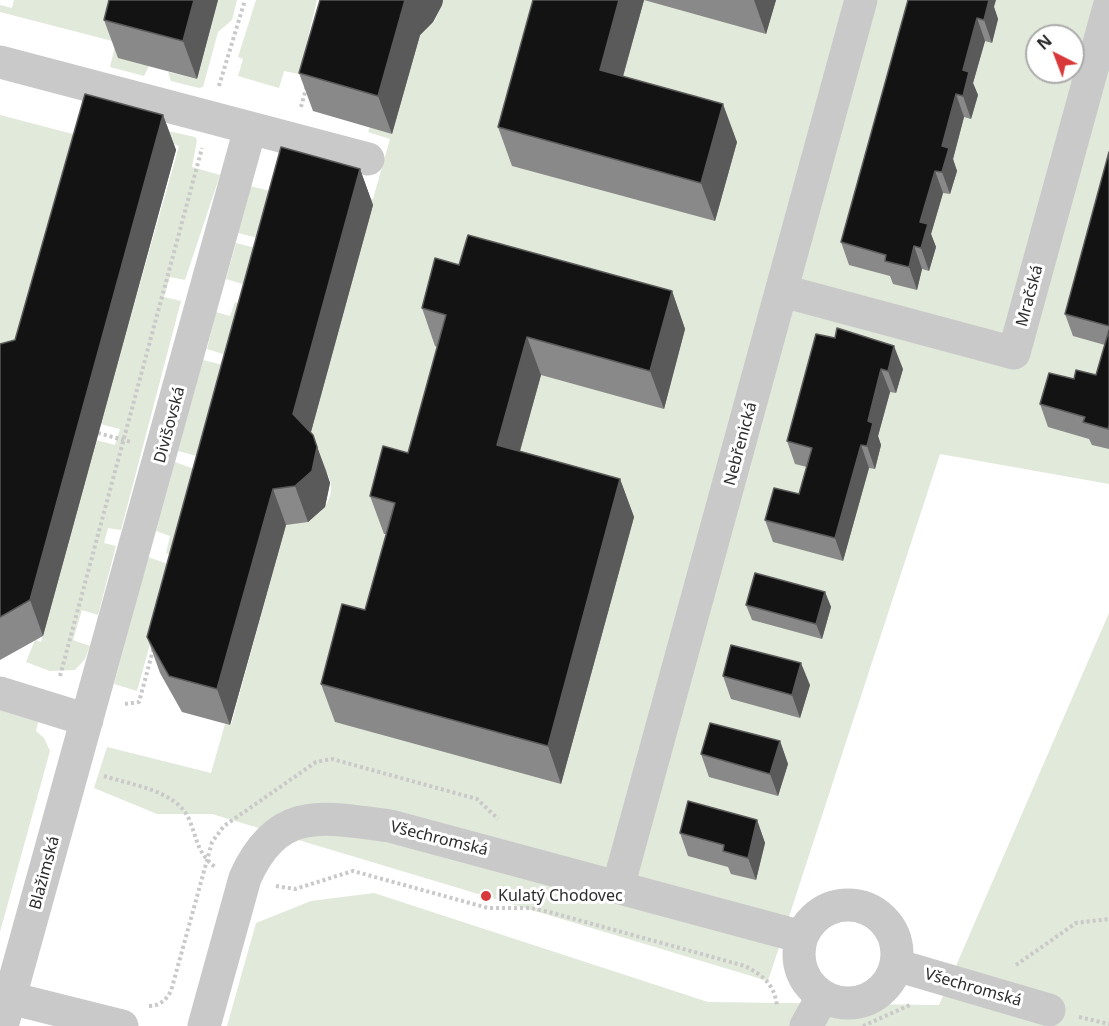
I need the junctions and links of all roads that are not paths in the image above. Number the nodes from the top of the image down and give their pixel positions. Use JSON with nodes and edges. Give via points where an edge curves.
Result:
{"nodes":[{"id":1,"x":861,"y":0,"type":"edge"},
{"id":2,"x":1109,"y":7,"type":"edge"},
{"id":3,"x":0,"y":62,"type":"edge"},
{"id":4,"x":250,"y":129,"type":"junction"},
{"id":5,"x":368,"y":159,"type":"dead end"},
{"id":6,"x":783,"y":291,"type":"junction"},
{"id":7,"x":0,"y":693,"type":"edge"},
{"id":8,"x":87,"y":720,"type":"junction"},
{"id":9,"x":618,"y":887,"type":"junction"},
{"id":10,"x":802,"y":937,"type":"junction"},
{"id":11,"x":896,"y":965,"type":"junction"},
{"id":12,"x":823,"y":996,"type":"junction"},
{"id":13,"x":1049,"y":1010,"type":"dead end"},
{"id":14,"x":6,"y":1012,"type":"edge"},
{"id":15,"x":792,"y":1021,"type":"edge"},
{"id":16,"x":122,"y":1026,"type":"edge"},
{"id":17,"x":204,"y":1026,"type":"edge"}],
"edges":[{"from":1,"to":6,"type":"street","name":"Nebřenická"},
{"from":2,"to":6,"type":"street","name":"Mračská","via":[[1014,353]]},
{"from":3,"to":4,"type":"street"},
{"from":4,"to":5,"type":"street"},
{"from":4,"to":8,"type":"street","name":"Divišovská"},
{"from":6,"to":9,"type":"street","name":"Nebřenická"},
{"from":7,"to":8,"type":"street"},
{"from":8,"to":14,"type":"street","name":"Blažimská"},
{"from":9,"to":10,"type":"street","name":"Všechromská"},
{"from":9,"to":17,"type":"street","name":"Všechromská","via":[[390,826],[332,818],[299,822],[275,833],[255,856],[245,878]]},
{"from":10,"to":11,"type":"street","via":[[819,915],[831,908],[857,906],[881,917],[889,927],[897,952]]},
{"from":10,"to":12,"type":"street","via":[[801,964],[806,977]]},
{"from":11,"to":12,"type":"street","via":[[873,996],[848,1002]]},
{"from":11,"to":13,"type":"street","name":"Všechromská"},
{"from":12,"to":15,"type":"street"},
{"from":14,"to":16,"type":"street"}]}
